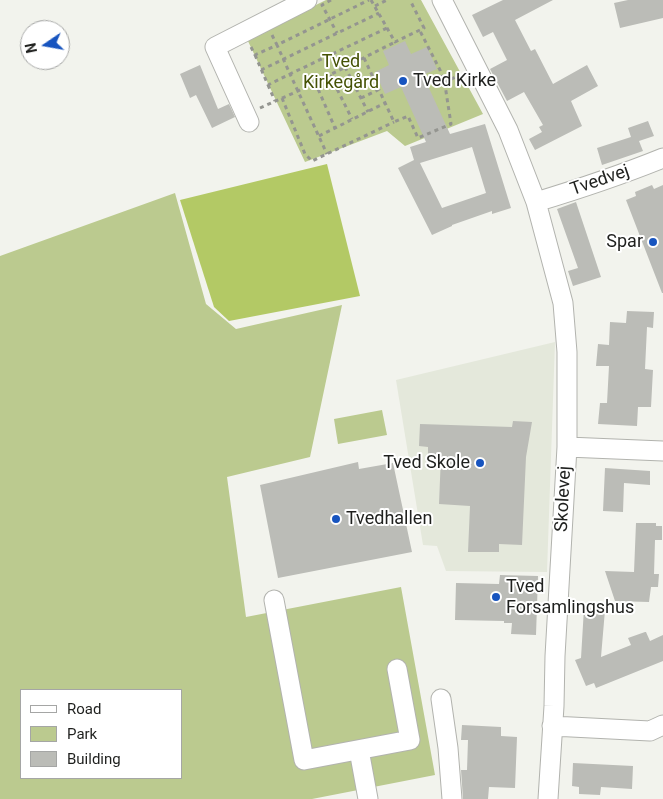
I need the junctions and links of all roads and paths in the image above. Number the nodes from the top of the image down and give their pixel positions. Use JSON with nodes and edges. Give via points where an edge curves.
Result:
{"nodes":[{"id":1,"x":307,"y":0,"type":"edge"},
{"id":2,"x":331,"y":0,"type":"edge"},
{"id":3,"x":370,"y":0,"type":"edge"},
{"id":4,"x":386,"y":0,"type":"edge"},
{"id":5,"x":410,"y":0,"type":"edge"},
{"id":6,"x":442,"y":0,"type":"edge"},
{"id":7,"x":375,"y":6,"type":"junction"},
{"id":8,"x":379,"y":13,"type":"junction"},
{"id":9,"x":329,"y":20,"type":"junction"},
{"id":10,"x":387,"y":28,"type":"junction"},
{"id":11,"x":270,"y":30,"type":"dead end"},
{"id":12,"x":420,"y":30,"type":"junction"},
{"id":13,"x":337,"y":33,"type":"junction"},
{"id":14,"x":248,"y":40,"type":"dead end"},
{"id":15,"x":395,"y":42,"type":"junction"},
{"id":16,"x":277,"y":45,"type":"junction"},
{"id":17,"x":255,"y":55,"type":"junction"},
{"id":18,"x":364,"y":58,"type":"junction"},
{"id":19,"x":283,"y":59,"type":"junction"},
{"id":20,"x":346,"y":67,"type":"junction"},
{"id":21,"x":261,"y":70,"type":"junction"},
{"id":22,"x":290,"y":74,"type":"junction"},
{"id":23,"x":330,"y":75,"type":"junction"},
{"id":24,"x":315,"y":82,"type":"junction"},
{"id":25,"x":268,"y":85,"type":"junction"},
{"id":26,"x":378,"y":90,"type":"junction"},
{"id":27,"x":298,"y":91,"type":"junction"},
{"id":28,"x":282,"y":98,"type":"junction"},
{"id":29,"x":361,"y":98,"type":"junction"},
{"id":30,"x":275,"y":101,"type":"junction"},
{"id":31,"x":385,"y":103,"type":"junction"},
{"id":32,"x":368,"y":112,"type":"junction"},
{"id":33,"x":247,"y":118,"type":"joint"},
{"id":34,"x":352,"y":119,"type":"junction"},
{"id":35,"x":394,"y":122,"type":"junction"},
{"id":36,"x":336,"y":128,"type":"junction"},
{"id":37,"x":319,"y":136,"type":"junction"},
{"id":38,"x":327,"y":154,"type":"junction"},
{"id":39,"x":663,"y":158,"type":"edge"},
{"id":40,"x":536,"y":202,"type":"junction"},
{"id":41,"x":566,"y":447,"type":"junction"},
{"id":42,"x":663,"y":451,"type":"edge"},
{"id":43,"x":274,"y":600,"type":"dead end"},
{"id":44,"x":397,"y":669,"type":"dead end"},
{"id":45,"x":441,"y":699,"type":"dead end"},
{"id":46,"x":663,"y":725,"type":"edge"},
{"id":47,"x":552,"y":726,"type":"junction"},
{"id":48,"x":359,"y":750,"type":"junction"},
{"id":49,"x":368,"y":799,"type":"edge"},
{"id":50,"x":452,"y":799,"type":"edge"},
{"id":51,"x":548,"y":799,"type":"edge"}],
"edges":[{"from":1,"to":33,"type":"street","via":[[215,47]]},
{"from":2,"to":9,"type":"path","via":[[322,5]]},
{"from":3,"to":7,"type":"path"},
{"from":3,"to":9,"type":"path"},
{"from":4,"to":7,"type":"path"},
{"from":5,"to":12,"type":"path","via":[[424,28]]},
{"from":6,"to":40,"type":"street","name":"Skolevej","via":[[508,130]]},
{"from":7,"to":8,"type":"path"},
{"from":8,"to":10,"type":"path"},
{"from":8,"to":13,"type":"path"},
{"from":9,"to":13,"type":"path"},
{"from":9,"to":16,"type":"path"},
{"from":10,"to":15,"type":"path"},
{"from":10,"to":22,"type":"path"},
{"from":11,"to":16,"type":"path"},
{"from":12,"to":15,"type":"path"},
{"from":12,"to":35,"type":"path","via":[[445,85],[451,124],[418,138],[408,116]]},
{"from":13,"to":19,"type":"path"},
{"from":14,"to":17,"type":"path"},
{"from":15,"to":18,"type":"path"},
{"from":16,"to":17,"type":"path"},
{"from":16,"to":19,"type":"path"},
{"from":17,"to":21,"type":"path"},
{"from":18,"to":20,"type":"path"},
{"from":18,"to":26,"type":"path"},
{"from":19,"to":21,"type":"path"},
{"from":19,"to":22,"type":"path"},
{"from":20,"to":23,"type":"path"},
{"from":20,"to":29,"type":"path"},
{"from":21,"to":25,"type":"path"},
{"from":22,"to":25,"type":"path"},
{"from":22,"to":27,"type":"path"},
{"from":23,"to":24,"type":"path"},
{"from":23,"to":34,"type":"path"},
{"from":24,"to":27,"type":"path"},
{"from":24,"to":36,"type":"path"},
{"from":25,"to":30,"type":"path"},
{"from":26,"to":29,"type":"path"},
{"from":26,"to":31,"type":"path"},
{"from":27,"to":28,"type":"path"},
{"from":27,"to":37,"type":"path"},
{"from":28,"to":30,"type":"path"},
{"from":28,"to":38,"type":"path","via":[[305,154],[312,161]]},
{"from":29,"to":32,"type":"path"},
{"from":30,"to":33,"type":"path"},
{"from":31,"to":32,"type":"path"},
{"from":31,"to":35,"type":"path"},
{"from":32,"to":34,"type":"path"},
{"from":34,"to":36,"type":"path"},
{"from":35,"to":38,"type":"path"},
{"from":36,"to":37,"type":"path"},
{"from":37,"to":38,"type":"path"},
{"from":39,"to":40,"type":"street","name":"Tvedvej"},
{"from":40,"to":41,"type":"street","name":"Skolevej","via":[[563,303],[567,352]]},
{"from":41,"to":42,"type":"street"},
{"from":41,"to":47,"type":"street","name":"Skolevej"},
{"from":43,"to":48,"type":"street","via":[[304,760]]},
{"from":44,"to":48,"type":"street","via":[[410,740]]},
{"from":45,"to":50,"type":"street"},
{"from":46,"to":47,"type":"street","via":[[650,731]]},
{"from":47,"to":51,"type":"street","name":"Skolevej"},
{"from":48,"to":49,"type":"street"}]}
